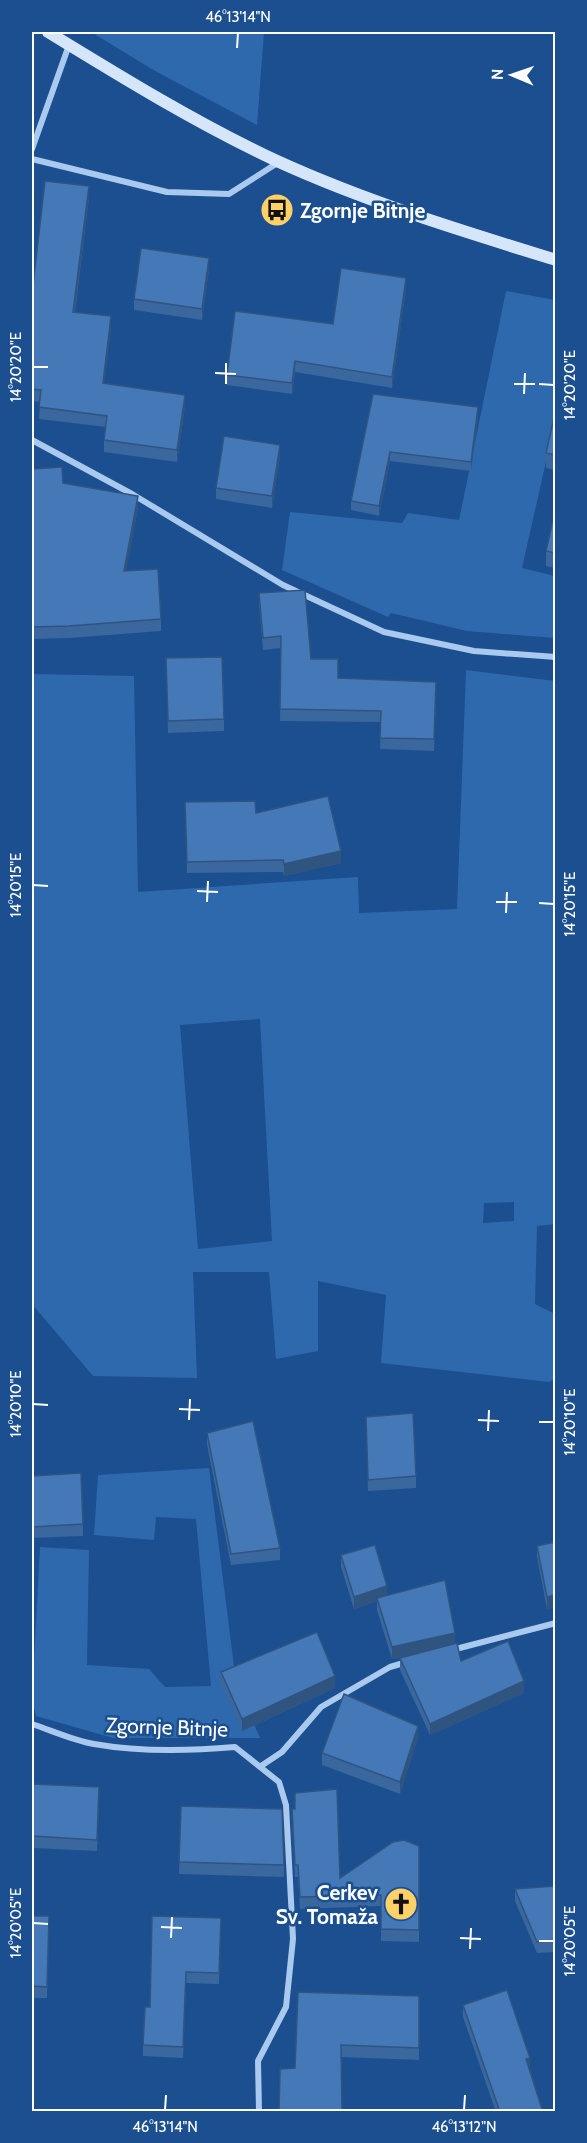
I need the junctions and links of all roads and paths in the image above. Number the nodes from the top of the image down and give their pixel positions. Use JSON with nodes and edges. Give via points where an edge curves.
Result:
{"nodes":[{"id":1,"x":48,"y":32,"type":"edge"},
{"id":2,"x":69,"y":45,"type":"junction"},
{"id":3,"x":32,"y":149,"type":"edge"},
{"id":4,"x":32,"y":159,"type":"edge"},
{"id":5,"x":279,"y":162,"type":"junction"},
{"id":6,"x":555,"y":260,"type":"edge"},
{"id":7,"x":32,"y":440,"type":"edge"},
{"id":8,"x":555,"y":657,"type":"edge"},
{"id":9,"x":555,"y":1623,"type":"edge"},
{"id":10,"x":448,"y":1652,"type":"edge"},
{"id":11,"x":413,"y":1661,"type":"edge"},
{"id":12,"x":32,"y":1724,"type":"edge"},
{"id":13,"x":261,"y":1766,"type":"junction"},
{"id":14,"x":259,"y":2112,"type":"edge"}],
"edges":[{"from":1,"to":2,"type":"main road"},
{"from":2,"to":3,"type":"street"},
{"from":2,"to":5,"type":"main road","via":[[142,90]]},
{"from":4,"to":5,"type":"street","via":[[167,192],[229,194]]},
{"from":5,"to":6,"type":"main road","via":[[422,217]]},
{"from":7,"to":8,"type":"street","via":[[132,494],[283,585],[384,632],[474,651]]},
{"from":9,"to":10,"type":"street"},
{"from":11,"to":13,"type":"street","via":[[390,1667],[321,1707],[282,1752]]},
{"from":12,"to":13,"type":"street","name":"Zgornje Bitnje","via":[[95,1744],[235,1747]]},
{"from":13,"to":14,"type":"street","name":"Zgornje Bitnje","via":[[279,1782],[286,1805],[293,1939],[286,2007],[258,2061]]}]}
